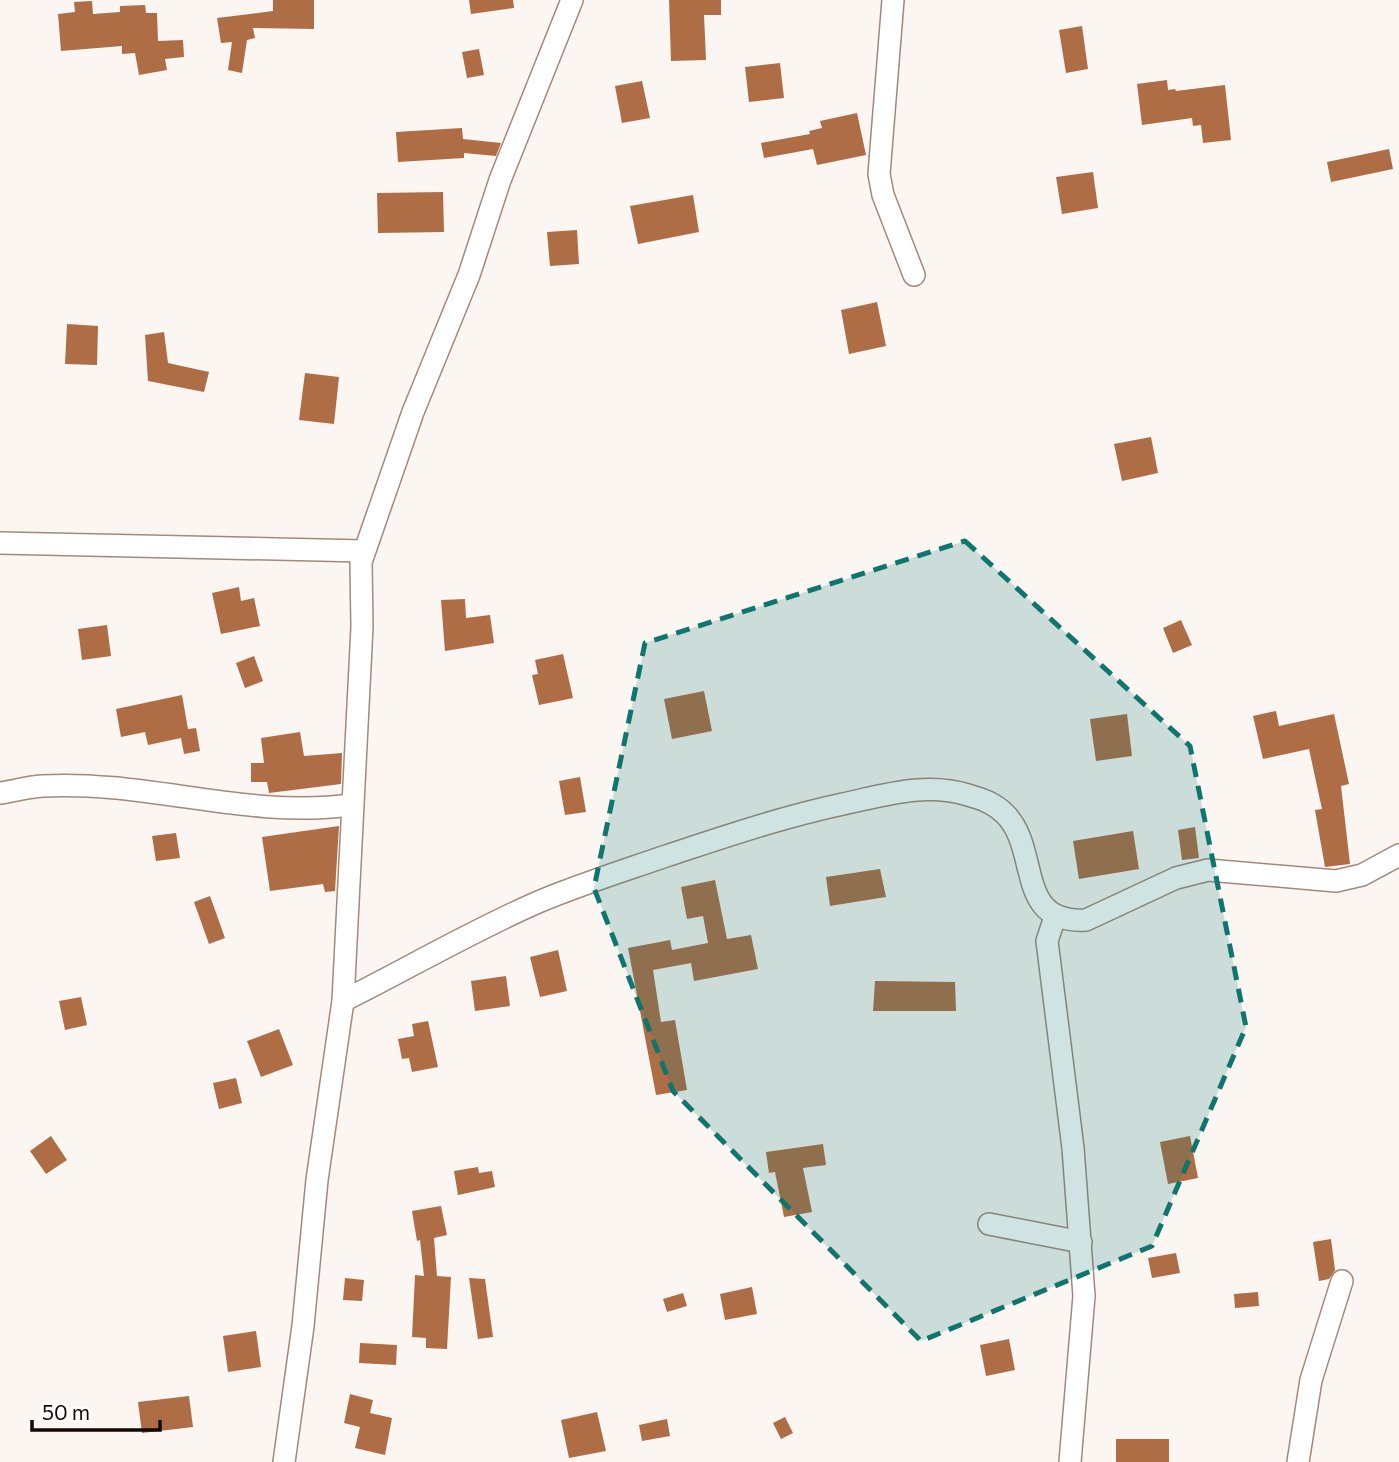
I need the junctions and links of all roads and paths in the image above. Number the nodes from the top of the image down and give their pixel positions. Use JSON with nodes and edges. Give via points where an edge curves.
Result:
{"nodes":[{"id":1,"x":572,"y":0,"type":"edge"},
{"id":2,"x":893,"y":0,"type":"edge"},
{"id":3,"x":914,"y":275,"type":"dead end"},
{"id":4,"x":0,"y":543,"type":"edge"},
{"id":5,"x":364,"y":551,"type":"junction"},
{"id":6,"x":0,"y":793,"type":"edge"},
{"id":7,"x":351,"y":805,"type":"junction"},
{"id":8,"x":1399,"y":855,"type":"edge"},
{"id":9,"x":1055,"y":916,"type":"junction"},
{"id":10,"x":343,"y":1001,"type":"junction"},
{"id":11,"x":989,"y":1224,"type":"dead end"},
{"id":12,"x":1081,"y":1242,"type":"junction"},
{"id":13,"x":1342,"y":1281,"type":"dead end"},
{"id":14,"x":285,"y":1462,"type":"edge"},
{"id":15,"x":1070,"y":1462,"type":"edge"},
{"id":16,"x":1298,"y":1462,"type":"edge"}],
"edges":[{"from":1,"to":5,"type":"street","via":[[499,180],[469,275],[413,412]]},
{"from":2,"to":3,"type":"street","via":[[879,174]]},
{"from":4,"to":5,"type":"street"},
{"from":5,"to":7,"type":"street"},
{"from":6,"to":7,"type":"street","via":[[42,786],[237,806]]},
{"from":7,"to":10,"type":"street"},
{"from":8,"to":9,"type":"street","via":[[1362,875],[1336,881],[1208,870],[1176,878],[1086,920]]},
{"from":9,"to":10,"type":"street","via":[[1037,896],[1007,816],[988,801],[954,790],[915,789],[766,823],[561,894]]},
{"from":9,"to":12,"type":"street","via":[[1047,942]]},
{"from":10,"to":14,"type":"street"},
{"from":11,"to":12,"type":"street"},
{"from":12,"to":15,"type":"street","via":[[1084,1296]]},
{"from":13,"to":16,"type":"street","via":[[1311,1380]]}]}
